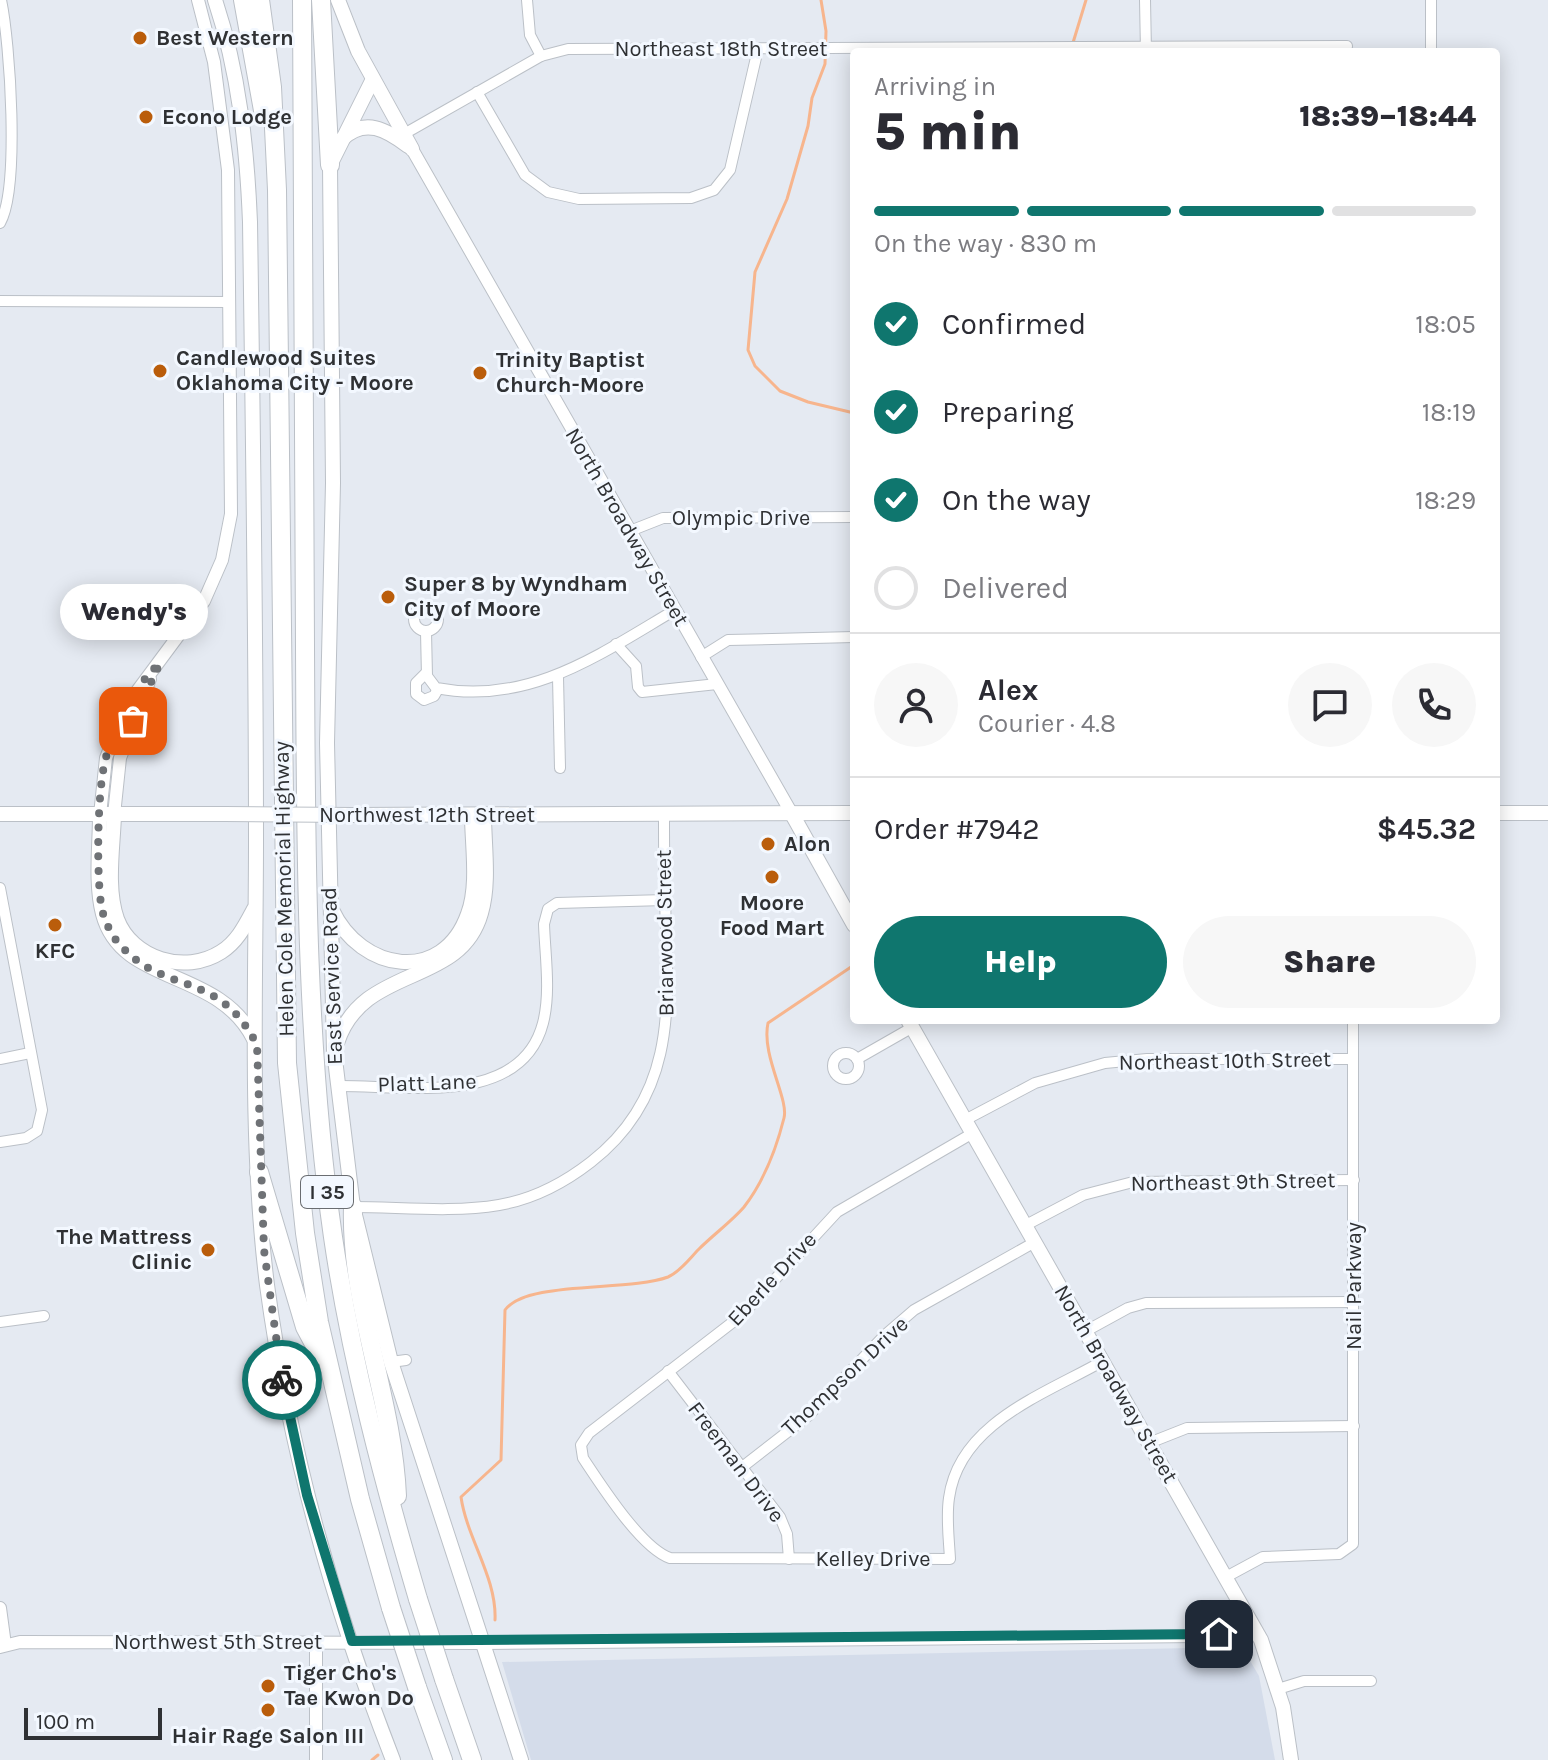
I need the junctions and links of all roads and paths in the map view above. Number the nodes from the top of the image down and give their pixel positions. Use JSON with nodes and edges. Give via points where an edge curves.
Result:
{"nodes":[{"id":1,"x":1,"y":0,"type":"edge"},
{"id":2,"x":198,"y":0,"type":"edge"},
{"id":3,"x":215,"y":0,"type":"edge"},
{"id":4,"x":243,"y":0,"type":"edge"},
{"id":5,"x":260,"y":0,"type":"edge"},
{"id":6,"x":302,"y":0,"type":"edge"},
{"id":7,"x":321,"y":0,"type":"edge"},
{"id":8,"x":338,"y":0,"type":"edge"},
{"id":9,"x":527,"y":0,"type":"edge"},
{"id":10,"x":1145,"y":0,"type":"edge"},
{"id":11,"x":1431,"y":0,"type":"edge"},
{"id":12,"x":1146,"y":48,"type":"edge"},
{"id":13,"x":1431,"y":48,"type":"edge"},
{"id":14,"x":758,"y":49,"type":"junction"},
{"id":15,"x":850,"y":49,"type":"edge"},
{"id":16,"x":541,"y":56,"type":"junction"},
{"id":17,"x":373,"y":79,"type":"junction"},
{"id":18,"x":477,"y":92,"type":"junction"},
{"id":19,"x":404,"y":134,"type":"junction"},
{"id":20,"x":339,"y":142,"type":"junction"},
{"id":21,"x":412,"y":149,"type":"junction"},
{"id":22,"x":330,"y":165,"type":"junction"},
{"id":23,"x":277,"y":190,"type":"junction"},
{"id":24,"x":0,"y":223,"type":"edge"},
{"id":25,"x":0,"y":301,"type":"edge"},
{"id":26,"x":230,"y":302,"type":"junction"},
{"id":27,"x":850,"y":517,"type":"edge"},
{"id":28,"x":630,"y":531,"type":"junction"},
{"id":29,"x":675,"y":610,"type":"junction"},
{"id":30,"x":426,"y":632,"type":"dead end"},
{"id":31,"x":850,"y":637,"type":"edge"},
{"id":32,"x":616,"y":644,"type":"junction"},
{"id":33,"x":701,"y":657,"type":"junction"},
{"id":34,"x":426,"y":673,"type":"junction"},
{"id":35,"x":558,"y":677,"type":"junction"},
{"id":36,"x":717,"y":684,"type":"junction"},
{"id":37,"x":438,"y":689,"type":"junction"},
{"id":38,"x":560,"y":768,"type":"dead end"},
{"id":39,"x":850,"y":813,"type":"edge"},
{"id":40,"x":1500,"y":813,"type":"edge"},
{"id":41,"x":1548,"y":813,"type":"edge"},
{"id":42,"x":0,"y":814,"type":"edge"},
{"id":43,"x":478,"y":814,"type":"junction"},
{"id":44,"x":664,"y":814,"type":"junction"},
{"id":45,"x":792,"y":814,"type":"junction"},
{"id":46,"x":107,"y":815,"type":"junction"},
{"id":47,"x":0,"y":888,"type":"edge"},
{"id":48,"x":665,"y":900,"type":"junction"},
{"id":49,"x":328,"y":903,"type":"junction"},
{"id":50,"x":256,"y":905,"type":"junction"},
{"id":51,"x":850,"y":918,"type":"edge"},
{"id":52,"x":910,"y":1024,"type":"edge"},
{"id":53,"x":1353,"y":1024,"type":"edge"},
{"id":54,"x":257,"y":1045,"type":"junction"},
{"id":55,"x":334,"y":1051,"type":"junction"},
{"id":56,"x":30,"y":1053,"type":"junction"},
{"id":57,"x":0,"y":1059,"type":"edge"},
{"id":58,"x":857,"y":1059,"type":"dead end"},
{"id":59,"x":1353,"y":1059,"type":"junction"},
{"id":60,"x":337,"y":1086,"type":"junction"},
{"id":61,"x":969,"y":1126,"type":"junction"},
{"id":62,"x":0,"y":1142,"type":"edge"},
{"id":63,"x":259,"y":1172,"type":"junction"},
{"id":64,"x":1354,"y":1180,"type":"junction"},
{"id":65,"x":353,"y":1207,"type":"junction"},
{"id":66,"x":1026,"y":1225,"type":"junction"},
{"id":67,"x":1035,"y":1242,"type":"junction"},
{"id":68,"x":1354,"y":1302,"type":"junction"},
{"id":69,"x":44,"y":1316,"type":"dead end"},
{"id":70,"x":0,"y":1322,"type":"edge"},
{"id":71,"x":1086,"y":1331,"type":"junction"},
{"id":72,"x":406,"y":1360,"type":"dead end"},
{"id":73,"x":1103,"y":1361,"type":"junction"},
{"id":74,"x":391,"y":1362,"type":"junction"},
{"id":75,"x":668,"y":1371,"type":"junction"},
{"id":76,"x":329,"y":1372,"type":"junction"},
{"id":77,"x":1354,"y":1426,"type":"junction"},
{"id":78,"x":582,"y":1442,"type":"joint"},
{"id":79,"x":1149,"y":1443,"type":"junction"},
{"id":80,"x":741,"y":1468,"type":"junction"},
{"id":81,"x":399,"y":1535,"type":"junction"},
{"id":82,"x":789,"y":1559,"type":"junction"},
{"id":83,"x":1226,"y":1577,"type":"junction"},
{"id":84,"x":0,"y":1608,"type":"edge"},
{"id":85,"x":1251,"y":1623,"type":"junction"},
{"id":86,"x":352,"y":1641,"type":"junction"},
{"id":87,"x":316,"y":1642,"type":"junction"},
{"id":88,"x":484,"y":1643,"type":"junction"},
{"id":89,"x":2,"y":1646,"type":"edge"},
{"id":90,"x":1371,"y":1681,"type":"dead end"},
{"id":91,"x":1278,"y":1689,"type":"junction"},
{"id":92,"x":316,"y":1760,"type":"edge"},
{"id":93,"x":393,"y":1760,"type":"edge"},
{"id":94,"x":443,"y":1760,"type":"edge"},
{"id":95,"x":472,"y":1760,"type":"edge"},
{"id":96,"x":521,"y":1760,"type":"edge"},
{"id":97,"x":1291,"y":1760,"type":"edge"}],
"edges":[{"from":1,"to":24,"type":"street","via":[[10,177]]},
{"from":2,"to":26,"type":"street","via":[[225,128]]},
{"from":3,"to":50,"type":"main road","via":[[247,160]]},
{"from":4,"to":23,"type":"highway"},
{"from":5,"to":23,"type":"highway","name":"Helen Cole Memorial Highway","number":"I 35","via":[[272,87]]},
{"from":6,"to":81,"type":"highway","name":"Helen Cole Memorial Highway","number":"I 35","via":[[306,841],[313,1061],[349,1328]]},
{"from":7,"to":22,"type":"highway"},
{"from":8,"to":17,"type":"main road","name":"North Broadway Street"},
{"from":9,"to":16,"type":"street","via":[[530,35]]},
{"from":10,"to":12,"type":"street"},
{"from":11,"to":13,"type":"street"},
{"from":14,"to":15,"type":"street","name":"Northeast 18th Street"},
{"from":14,"to":16,"type":"street","name":"Northeast 18th Street","via":[[568,49]]},
{"from":14,"to":18,"type":"street","via":[[730,170],[714,190],[691,198],[579,199],[548,192],[525,175]]},
{"from":16,"to":18,"type":"street","name":"Northeast 18th Street"},
{"from":17,"to":19,"type":"main road","name":"North Broadway Street"},
{"from":17,"to":20,"type":"main road"},
{"from":18,"to":19,"type":"street","name":"Northeast 18th Street"},
{"from":19,"to":21,"type":"main road","name":"North Broadway Street"},
{"from":20,"to":21,"type":"main road","via":[[354,130],[374,127]]},
{"from":20,"to":22,"type":"main road"},
{"from":21,"to":28,"type":"street","name":"North Broadway Street"},
{"from":22,"to":49,"type":"main road","name":"East Service Road"},
{"from":23,"to":76,"type":"highway","name":"Helen Cole Memorial Highway","number":"I 35","via":[[287,1063],[305,1233]]},
{"from":25,"to":26,"type":"street"},
{"from":26,"to":46,"type":"street","via":[[228,533],[222,560],[204,601],[131,697],[106,758]]},
{"from":27,"to":28,"type":"street","name":"Olympic Drive","via":[[663,518]]},
{"from":28,"to":29,"type":"street","name":"North Broadway Street"},
{"from":29,"to":32,"type":"street"},
{"from":29,"to":33,"type":"street","name":"North Broadway Street"},
{"from":30,"to":34,"type":"street"},
{"from":31,"to":33,"type":"street","via":[[728,640]]},
{"from":32,"to":35,"type":"street"},
{"from":32,"to":36,"type":"street","via":[[636,666],[642,692]]},
{"from":33,"to":36,"type":"street","name":"North Broadway Street"},
{"from":34,"to":37,"type":"street"},
{"from":34,"to":37,"type":"street","via":[[416,683],[416,694],[424,700]]},
{"from":35,"to":37,"type":"street","via":[[511,688]]},
{"from":35,"to":38,"type":"street"},
{"from":36,"to":45,"type":"street","name":"North Broadway Street"},
{"from":39,"to":45,"type":"main road","name":"Northwest 12th Street"},
{"from":40,"to":41,"type":"main road"},
{"from":42,"to":46,"type":"main road","name":"Northwest 12th Street"},
{"from":43,"to":44,"type":"main road","name":"Northwest 12th Street"},
{"from":43,"to":46,"type":"main road","name":"Northwest 12th Street","bridge":true},
{"from":43,"to":49,"type":"main road","via":[[470,907],[455,937],[436,952],[400,962],[367,953],[345,934]]},
{"from":43,"to":55,"type":"main road","via":[[483,903],[472,934],[447,959],[361,1002],[348,1017]]},
{"from":44,"to":45,"type":"main road","name":"Northwest 12th Street"},
{"from":44,"to":48,"type":"street","name":"Briarwood Street"},
{"from":45,"to":51,"type":"main road","name":"North Broadway Street"},
{"from":46,"to":50,"type":"main road","via":[[114,905],[122,928],[138,947],[171,962],[209,958],[233,943]]},
{"from":46,"to":54,"type":"main road","via":[[101,901],[112,934],[139,961],[223,1000],[245,1021]]},
{"from":47,"to":56,"type":"street"},
{"from":48,"to":60,"type":"street","name":"Platt Lane","via":[[557,903],[548,909],[543,1023],[527,1055],[506,1074],[465,1086]]},
{"from":48,"to":65,"type":"street","name":"Briarwood Street","via":[[669,980],[661,1058],[636,1111],[599,1155],[550,1189],[498,1205]]},
{"from":49,"to":55,"type":"main road","name":"East Service Road"},
{"from":50,"to":54,"type":"main road"},
{"from":52,"to":58,"type":"street"},
{"from":52,"to":61,"type":"main road","name":"North Broadway Street"},
{"from":53,"to":59,"type":"street","name":"Nail Parkway"},
{"from":54,"to":63,"type":"main road"},
{"from":55,"to":60,"type":"main road","name":"East Service Road"},
{"from":56,"to":57,"type":"street"},
{"from":56,"to":62,"type":"street","via":[[42,1110],[40,1127],[26,1138]]},
{"from":59,"to":61,"type":"street","name":"Northeast 10th Street","via":[[1105,1063],[1035,1083]]},
{"from":59,"to":64,"type":"street","name":"Nail Parkway"},
{"from":60,"to":65,"type":"main road","name":"East Service Road"},
{"from":61,"to":66,"type":"main road","name":"North Broadway Street"},
{"from":61,"to":75,"type":"street","name":"Eberle Drive","via":[[837,1212],[742,1315]]},
{"from":63,"to":76,"type":"highway","via":[[305,1327]]},
{"from":63,"to":86,"type":"main road","via":[[282,1385],[307,1495]]},
{"from":64,"to":66,"type":"street","name":"Northeast 9th Street","via":[[1133,1182],[1083,1195]]},
{"from":64,"to":68,"type":"street","name":"Nail Parkway"},
{"from":65,"to":74,"type":"main road","name":"East Service Road"},
{"from":65,"to":81,"type":"highway","via":[[357,1262],[395,1459]]},
{"from":66,"to":67,"type":"main road","name":"North Broadway Street"},
{"from":67,"to":71,"type":"main road","name":"North Broadway Street"},
{"from":67,"to":80,"type":"street","name":"Thompson Drive","via":[[914,1310],[808,1416]]},
{"from":68,"to":71,"type":"street","via":[[1146,1303]]},
{"from":68,"to":77,"type":"street","name":"Nail Parkway"},
{"from":69,"to":70,"type":"street"},
{"from":71,"to":73,"type":"main road","name":"North Broadway Street"},
{"from":72,"to":74,"type":"street"},
{"from":73,"to":79,"type":"main road","name":"North Broadway Street"},
{"from":73,"to":82,"type":"street","name":"Kelley Drive","via":[[990,1426],[971,1445],[949,1496],[950,1559]]},
{"from":74,"to":88,"type":"main road","name":"East Service Road"},
{"from":75,"to":78,"type":"street","name":"Eberle Drive"},
{"from":75,"to":80,"type":"street","name":"Freeman Drive"},
{"from":76,"to":94,"type":"highway","name":"Helen Cole Memorial Highway","number":"I 35","bridge":true,"via":[[391,1608]]},
{"from":77,"to":79,"type":"street","via":[[1187,1428]]},
{"from":77,"to":83,"type":"street","name":"Nail Parkway","via":[[1354,1538],[1347,1551],[1263,1557]]},
{"from":78,"to":82,"type":"street","name":"Kelley Drive","via":[[588,1466],[659,1553],[679,1559]]},
{"from":79,"to":83,"type":"main road","name":"North Broadway Street"},
{"from":80,"to":82,"type":"street","name":"Freeman Drive","via":[[785,1526]]},
{"from":81,"to":95,"type":"highway","name":"Helen Cole Memorial Highway","number":"I 35","bridge":true},
{"from":83,"to":85,"type":"main road","name":"North Broadway Street"},
{"from":84,"to":89,"type":"street"},
{"from":85,"to":88,"type":"street","name":"Northwest 5th Street","via":[[1199,1636]]},
{"from":85,"to":91,"type":"main road","name":"North Broadway Street"},
{"from":86,"to":87,"type":"street","name":"Northwest 5th Street"},
{"from":86,"to":88,"type":"street","name":"Northwest 5th Street"},
{"from":86,"to":93,"type":"main road"},
{"from":87,"to":89,"type":"street","name":"Northwest 5th Street"},
{"from":87,"to":92,"type":"street"},
{"from":88,"to":96,"type":"main road","name":"East Service Road"},
{"from":90,"to":91,"type":"street","via":[[1304,1681]]},
{"from":91,"to":97,"type":"main road","name":"North Broadway Street"}]}
